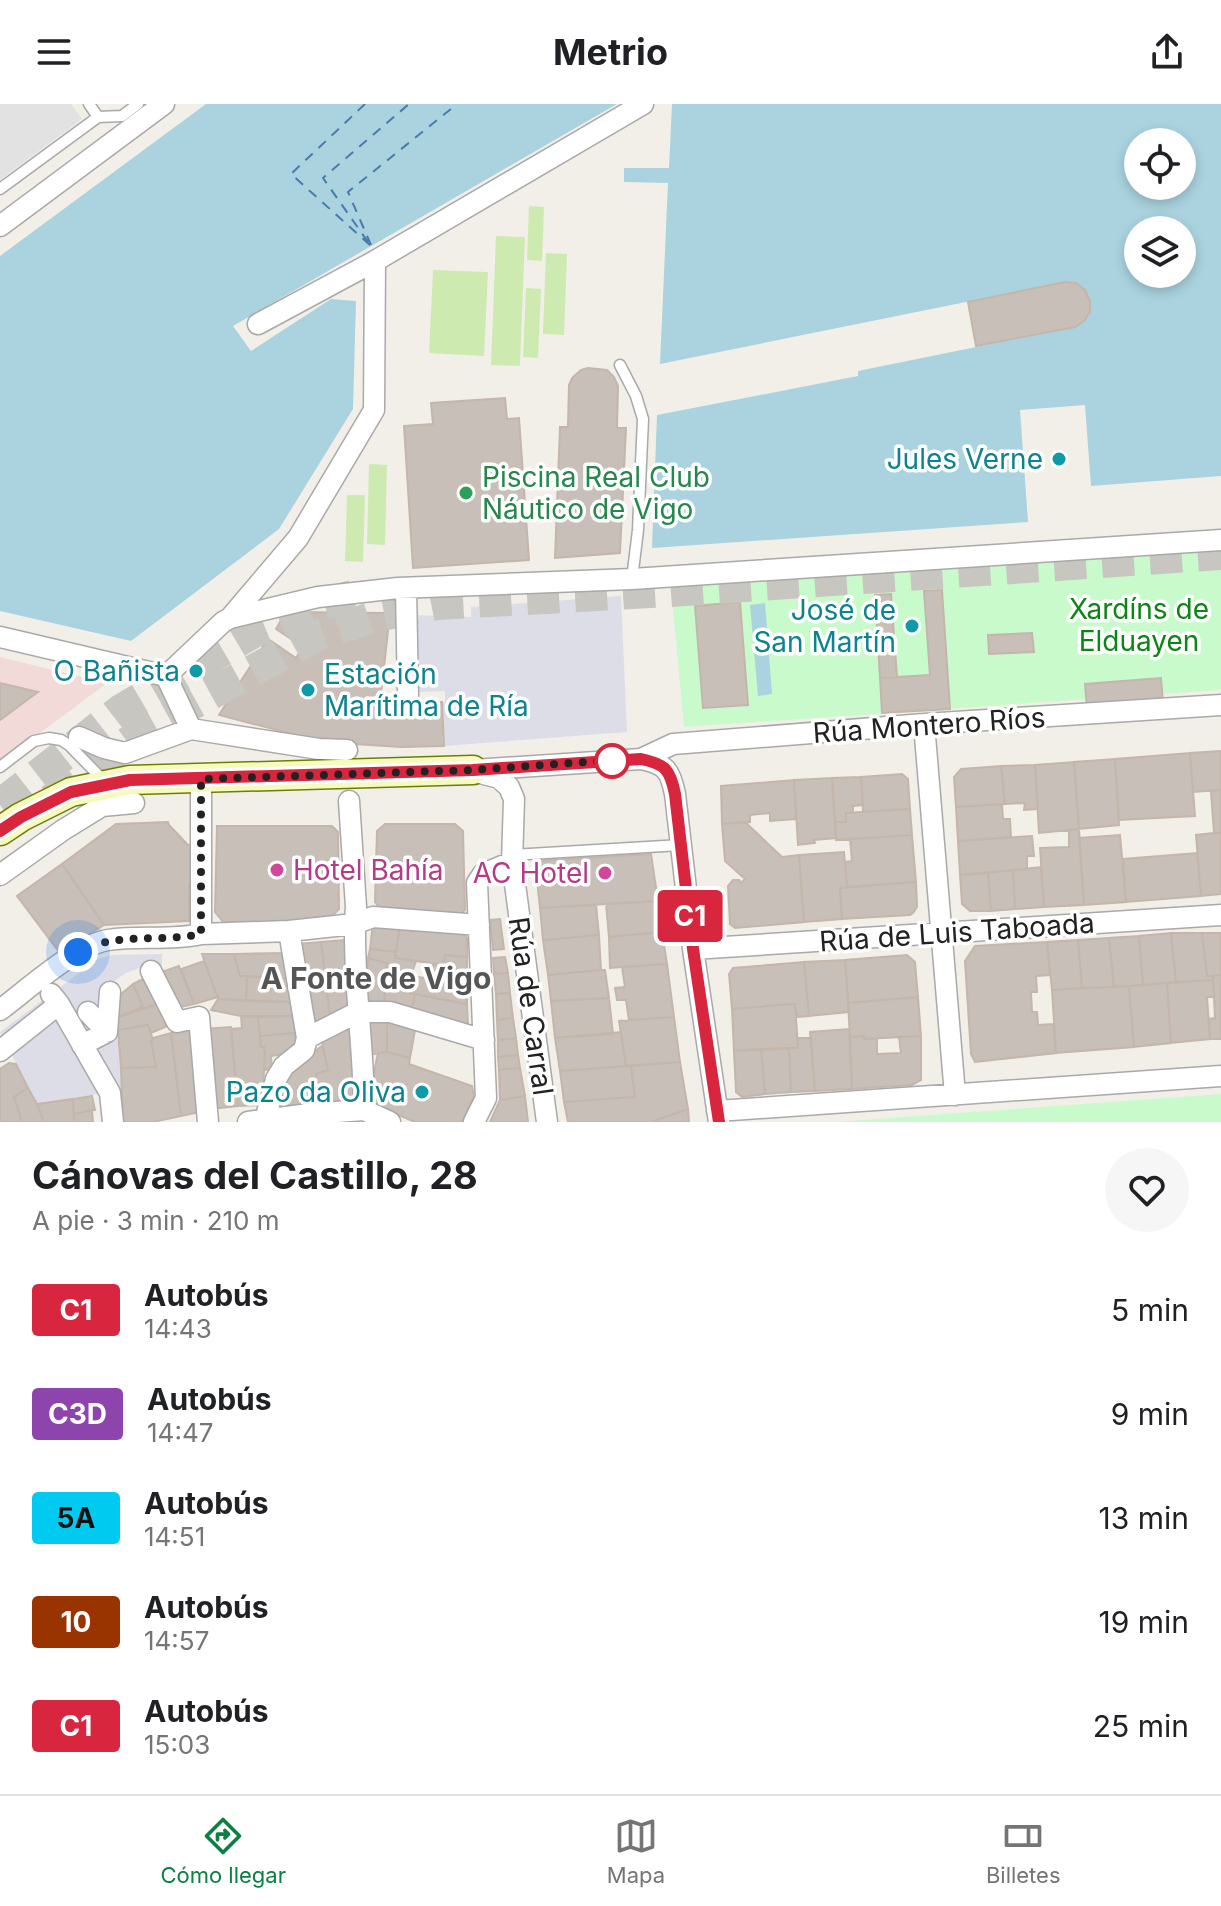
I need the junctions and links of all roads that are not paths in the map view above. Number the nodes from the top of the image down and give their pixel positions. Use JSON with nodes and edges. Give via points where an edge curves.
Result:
{"nodes":[{"id":1,"x":89,"y":104,"type":"edge"},
{"id":2,"x":138,"y":104,"type":"edge"},
{"id":3,"x":164,"y":104,"type":"edge"},
{"id":4,"x":643,"y":104,"type":"edge"},
{"id":5,"x":98,"y":117,"type":"junction"},
{"id":6,"x":0,"y":189,"type":"edge"},
{"id":7,"x":0,"y":226,"type":"edge"},
{"id":8,"x":375,"y":261,"type":"junction"},
{"id":9,"x":258,"y":324,"type":"dead end"},
{"id":10,"x":620,"y":365,"type":"dead end"},
{"id":11,"x":1221,"y":540,"type":"edge"},
{"id":12,"x":632,"y":579,"type":"junction"},
{"id":13,"x":406,"y":589,"type":"junction"},
{"id":14,"x":230,"y":618,"type":"junction"},
{"id":15,"x":0,"y":637,"type":"edge"},
{"id":16,"x":166,"y":676,"type":"junction"},
{"id":17,"x":408,"y":695,"type":"dead end"},
{"id":18,"x":1221,"y":705,"type":"edge"},
{"id":19,"x":924,"y":724,"type":"junction"},
{"id":20,"x":191,"y":729,"type":"junction"},
{"id":21,"x":79,"y":737,"type":"dead end"},
{"id":22,"x":347,"y":750,"type":"dead end"},
{"id":23,"x":641,"y":759,"type":"junction"},
{"id":24,"x":0,"y":767,"type":"edge"},
{"id":25,"x":473,"y":770,"type":"junction"},
{"id":26,"x":201,"y":779,"type":"junction"},
{"id":27,"x":107,"y":784,"type":"junction"},
{"id":28,"x":349,"y":801,"type":"dead end"},
{"id":29,"x":134,"y":803,"type":"dead end"},
{"id":30,"x":0,"y":831,"type":"edge"},
{"id":31,"x":681,"y":845,"type":"junction"},
{"id":32,"x":512,"y":859,"type":"junction"},
{"id":33,"x":0,"y":875,"type":"edge"},
{"id":34,"x":1221,"y":915,"type":"edge"},
{"id":35,"x":354,"y":924,"type":"junction"},
{"id":36,"x":479,"y":925,"type":"junction"},
{"id":37,"x":289,"y":931,"type":"junction"},
{"id":38,"x":942,"y":933,"type":"junction"},
{"id":39,"x":201,"y":934,"type":"junction"},
{"id":40,"x":693,"y":949,"type":"junction"},
{"id":41,"x":151,"y":971,"type":"dead end"},
{"id":42,"x":110,"y":992,"type":"dead end"},
{"id":43,"x":0,"y":1010,"type":"edge"},
{"id":44,"x":88,"y":1012,"type":"dead end"},
{"id":45,"x":358,"y":1012,"type":"junction"},
{"id":46,"x":107,"y":1032,"type":"junction"},
{"id":47,"x":307,"y":1038,"type":"junction"},
{"id":48,"x":484,"y":1040,"type":"junction"},
{"id":49,"x":82,"y":1045,"type":"junction"},
{"id":50,"x":3,"y":1049,"type":"edge"},
{"id":51,"x":1221,"y":1076,"type":"edge"},
{"id":52,"x":955,"y":1095,"type":"junction"},
{"id":53,"x":364,"y":1110,"type":"junction"},
{"id":54,"x":718,"y":1117,"type":"edge"},
{"id":55,"x":309,"y":1118,"type":"edge"},
{"id":56,"x":257,"y":1121,"type":"edge"},
{"id":57,"x":113,"y":1122,"type":"edge"},
{"id":58,"x":208,"y":1122,"type":"edge"},
{"id":59,"x":390,"y":1122,"type":"edge"},
{"id":60,"x":474,"y":1122,"type":"edge"},
{"id":61,"x":547,"y":1122,"type":"edge"}],
"edges":[{"from":1,"to":5,"type":"lane"},
{"from":2,"to":5,"type":"lane","via":[[122,116]]},
{"from":3,"to":7,"type":"street"},
{"from":4,"to":8,"type":"street"},
{"from":5,"to":6,"type":"lane"},
{"from":8,"to":9,"type":"street"},
{"from":8,"to":14,"type":"street","via":[[374,410],[298,538]]},
{"from":10,"to":12,"type":"lane","via":[[643,419]]},
{"from":11,"to":12,"type":"street"},
{"from":12,"to":13,"type":"street"},
{"from":13,"to":14,"type":"street","via":[[318,597]]},
{"from":13,"to":17,"type":"street"},
{"from":14,"to":16,"type":"street"},
{"from":15,"to":16,"type":"street"},
{"from":16,"to":20,"type":"street"},
{"from":18,"to":19,"type":"street","name":"Rúa Montero Ríos"},
{"from":19,"to":23,"type":"street","name":"Rúa Montero Ríos","via":[[673,744]]},
{"from":19,"to":38,"type":"street"},
{"from":20,"to":21,"type":"street","via":[[125,753]]},
{"from":20,"to":22,"type":"street"},
{"from":23,"to":25,"type":"street"},
{"from":23,"to":31,"type":"street","via":[[665,767],[672,778]]},
{"from":24,"to":27,"type":"lane","via":[[34,741],[49,738],[69,745]]},
{"from":25,"to":26,"type":"street"},
{"from":25,"to":32,"type":"street","name":"Rúa de Carral","via":[[509,787],[514,799]]},
{"from":26,"to":27,"type":"street"},
{"from":26,"to":39,"type":"street"},
{"from":27,"to":30,"type":"street","via":[[71,792]]},
{"from":28,"to":35,"type":"street"},
{"from":29,"to":33,"type":"street","via":[[102,806]]},
{"from":31,"to":32,"type":"lane"},
{"from":31,"to":40,"type":"street"},
{"from":32,"to":36,"type":"street","via":[[483,874],[477,883]]},
{"from":32,"to":61,"type":"street","name":"Rúa de Carral"},
{"from":34,"to":38,"type":"street","name":"Rúa de Luis Taboada"},
{"from":35,"to":36,"type":"street","via":[[373,917]]},
{"from":35,"to":37,"type":"street"},
{"from":35,"to":45,"type":"street"},
{"from":36,"to":48,"type":"street"},
{"from":37,"to":39,"type":"street"},
{"from":37,"to":47,"type":"street"},
{"from":38,"to":40,"type":"street","name":"Rúa de Luis Taboada"},
{"from":38,"to":52,"type":"street"},
{"from":39,"to":43,"type":"street","via":[[93,944]]},
{"from":40,"to":54,"type":"street"},
{"from":41,"to":58,"type":"street","via":[[177,1022],[199,1017]]},
{"from":42,"to":46,"type":"street"},
{"from":44,"to":46,"type":"street"},
{"from":45,"to":47,"type":"street"},
{"from":45,"to":48,"type":"street","via":[[390,1012]]},
{"from":45,"to":53,"type":"street"},
{"from":46,"to":49,"type":"street"},
{"from":47,"to":56,"type":"street","via":[[304,1050],[276,1079]]},
{"from":48,"to":60,"type":"street","via":[[486,1098]]},
{"from":49,"to":50,"type":"street","via":[[55,999]]},
{"from":49,"to":57,"type":"street","via":[[110,1093]]},
{"from":51,"to":52,"type":"street"},
{"from":52,"to":54,"type":"street"},
{"from":53,"to":55,"type":"street"},
{"from":53,"to":59,"type":"street"},
{"from":55,"to":56,"type":"street"}]}
